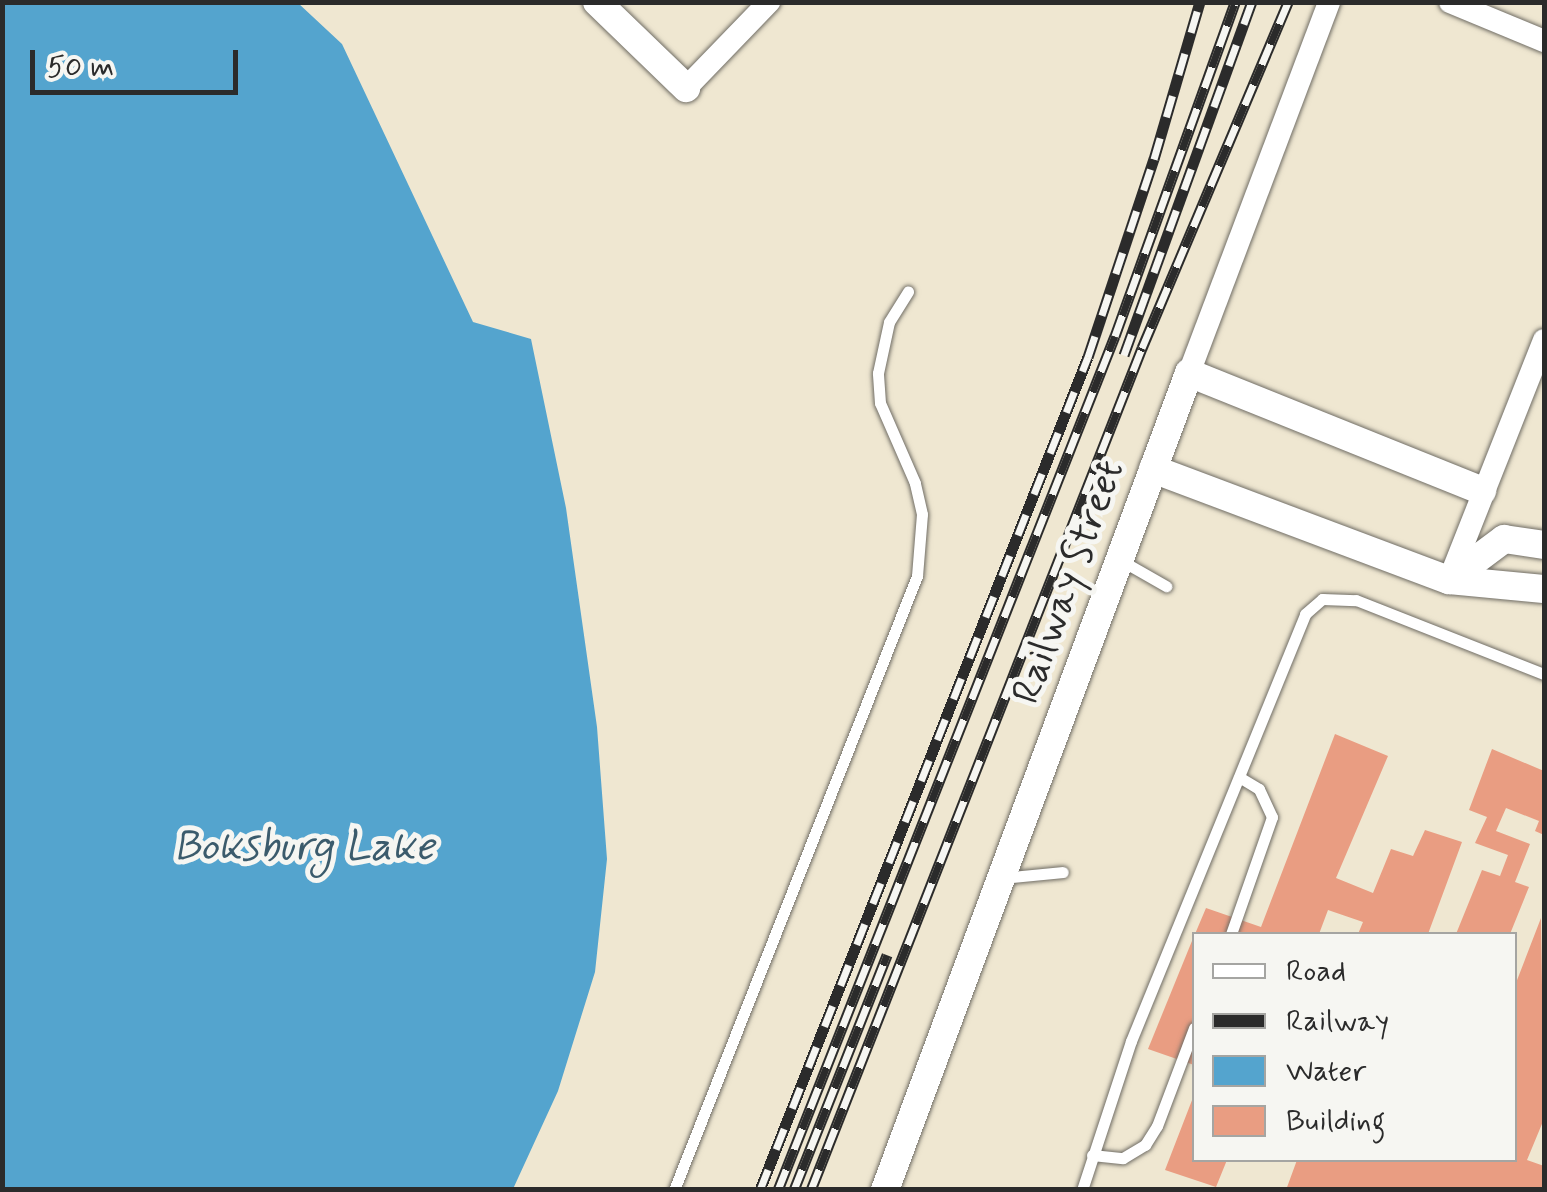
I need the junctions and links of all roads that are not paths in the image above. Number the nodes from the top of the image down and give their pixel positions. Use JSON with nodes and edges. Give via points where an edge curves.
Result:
{"nodes":[{"id":1,"x":596,"y":2,"type":"edge"},
{"id":2,"x":769,"y":2,"type":"edge"},
{"id":3,"x":1329,"y":2,"type":"edge"},
{"id":4,"x":1450,"y":2,"type":"edge"},
{"id":5,"x":1544,"y":41,"type":"edge"},
{"id":6,"x":686,"y":88,"type":"joint"},
{"id":7,"x":908,"y":291,"type":"dead end"},
{"id":8,"x":1544,"y":340,"type":"edge"},
{"id":9,"x":1188,"y":377,"type":"junction"},
{"id":10,"x":1154,"y":469,"type":"junction"},
{"id":11,"x":1482,"y":491,"type":"junction"},
{"id":12,"x":1544,"y":545,"type":"edge"},
{"id":13,"x":1120,"y":560,"type":"junction"},
{"id":14,"x":1449,"y":580,"type":"junction"},
{"id":15,"x":1166,"y":586,"type":"dead end"},
{"id":16,"x":1544,"y":589,"type":"edge"},
{"id":17,"x":1544,"y":674,"type":"edge"},
{"id":18,"x":1239,"y":777,"type":"junction"},
{"id":19,"x":1063,"y":872,"type":"dead end"},
{"id":20,"x":1002,"y":878,"type":"junction"},
{"id":21,"x":1231,"y":932,"type":"edge"},
{"id":22,"x":1192,"y":1033,"type":"edge"},
{"id":23,"x":1092,"y":1156,"type":"junction"},
{"id":24,"x":674,"y":1190,"type":"edge"},
{"id":25,"x":885,"y":1190,"type":"edge"},
{"id":26,"x":1082,"y":1190,"type":"edge"}],
"edges":[{"from":1,"to":6,"type":"street"},
{"from":2,"to":6,"type":"street"},
{"from":3,"to":9,"type":"street","name":"Railway Street"},
{"from":4,"to":5,"type":"street"},
{"from":7,"to":24,"type":"lane","via":[[889,322],[878,374],[880,403],[916,483],[922,514],[917,576]]},
{"from":8,"to":11,"type":"street"},
{"from":9,"to":10,"type":"street","name":"Railway Street"},
{"from":9,"to":11,"type":"street"},
{"from":10,"to":13,"type":"street","name":"Railway Street"},
{"from":10,"to":14,"type":"street"},
{"from":11,"to":14,"type":"street"},
{"from":12,"to":14,"type":"street","via":[[1504,539]]},
{"from":13,"to":15,"type":"lane"},
{"from":13,"to":20,"type":"street","name":"Railway Street"},
{"from":14,"to":16,"type":"street"},
{"from":17,"to":18,"type":"lane","via":[[1378,606],[1322,599],[1305,614]]},
{"from":18,"to":21,"type":"lane","via":[[1259,789],[1272,817]]},
{"from":18,"to":23,"type":"lane","via":[[1131,1041]]},
{"from":19,"to":20,"type":"lane"},
{"from":20,"to":25,"type":"street","name":"Railway Street"},
{"from":22,"to":23,"type":"lane","via":[[1145,1145],[1123,1158]]},
{"from":23,"to":26,"type":"lane"}]}
